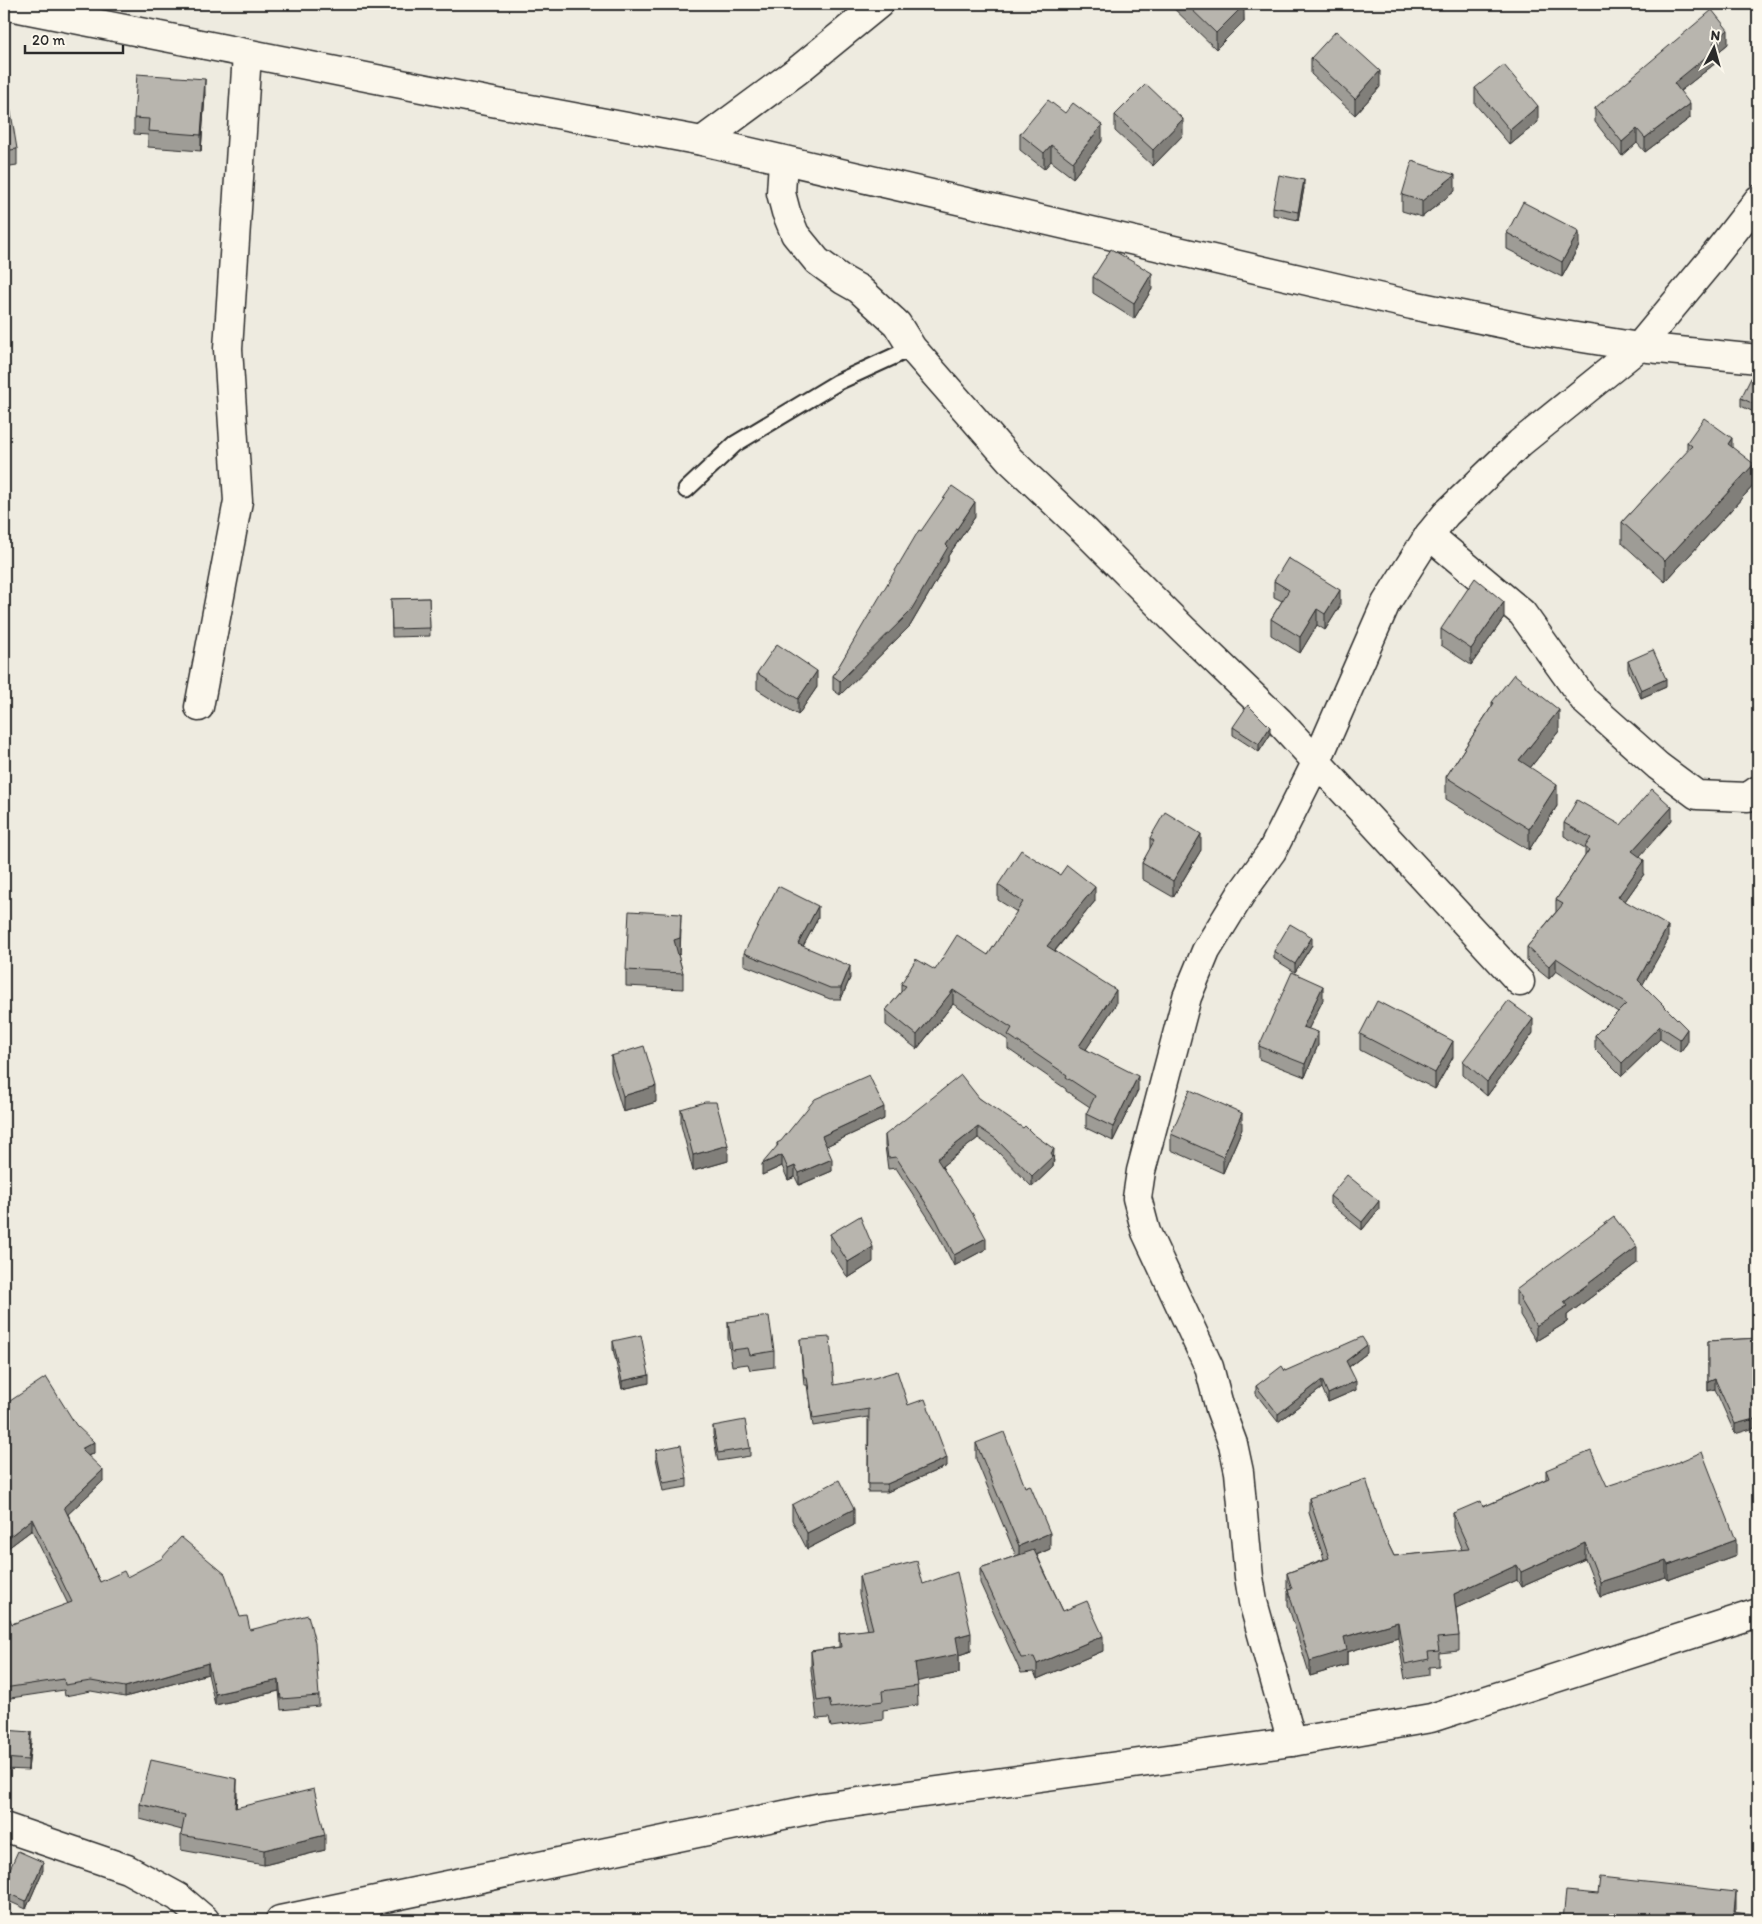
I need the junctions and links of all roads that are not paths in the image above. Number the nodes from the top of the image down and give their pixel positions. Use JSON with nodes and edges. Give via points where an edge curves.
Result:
{"nodes":[{"id":1,"x":4,"y":4,"type":"edge"},
{"id":2,"x":880,"y":4,"type":"edge"},
{"id":3,"x":247,"y":54,"type":"junction"},
{"id":4,"x":702,"y":141,"type":"junction"},
{"id":5,"x":783,"y":161,"type":"junction"},
{"id":6,"x":1758,"y":200,"type":"edge"},
{"id":7,"x":1638,"y":346,"type":"junction"},
{"id":8,"x":912,"y":348,"type":"junction"},
{"id":9,"x":1758,"y":359,"type":"edge"},
{"id":10,"x":686,"y":490,"type":"dead end"},
{"id":11,"x":1429,"y":535,"type":"junction"},
{"id":12,"x":200,"y":707,"type":"dead end"},
{"id":13,"x":1316,"y":763,"type":"junction"},
{"id":14,"x":1758,"y":790,"type":"edge"},
{"id":15,"x":1520,"y":982,"type":"dead end"},
{"id":16,"x":1758,"y":1613,"type":"edge"},
{"id":17,"x":1292,"y":1742,"type":"junction"},
{"id":18,"x":4,"y":1827,"type":"edge"},
{"id":19,"x":205,"y":1920,"type":"edge"},
{"id":20,"x":280,"y":1920,"type":"edge"}],
"edges":[{"from":1,"to":3,"type":"street"},
{"from":2,"to":4,"type":"street"},
{"from":3,"to":4,"type":"street"},
{"from":3,"to":12,"type":"street","via":[[228,349],[238,501]]},
{"from":4,"to":5,"type":"street"},
{"from":5,"to":7,"type":"street","via":[[1412,305],[1538,331]]},
{"from":5,"to":8,"type":"street","via":[[781,193],[796,234],[817,261],[859,288],[897,324]]},
{"from":6,"to":7,"type":"street"},
{"from":7,"to":9,"type":"street"},
{"from":7,"to":11,"type":"street","via":[[1520,442],[1446,514]]},
{"from":8,"to":10,"type":"lane","via":[[838,382],[735,444]]},
{"from":8,"to":13,"type":"street","via":[[1010,460],[1279,721]]},
{"from":11,"to":13,"type":"street","via":[[1386,603]]},
{"from":11,"to":14,"type":"street","via":[[1522,613],[1585,701],[1658,766],[1697,795],[1748,797]]},
{"from":13,"to":15,"type":"street"},
{"from":13,"to":17,"type":"street","via":[[1272,852],[1206,951],[1187,997],[1141,1171],[1137,1198],[1146,1232],[1209,1367],[1233,1444],[1253,1602]]},
{"from":16,"to":17,"type":"street","via":[[1431,1718]]},
{"from":17,"to":20,"type":"street","via":[[822,1807]]},
{"from":18,"to":19,"type":"street","via":[[127,1869],[178,1898]]}]}
